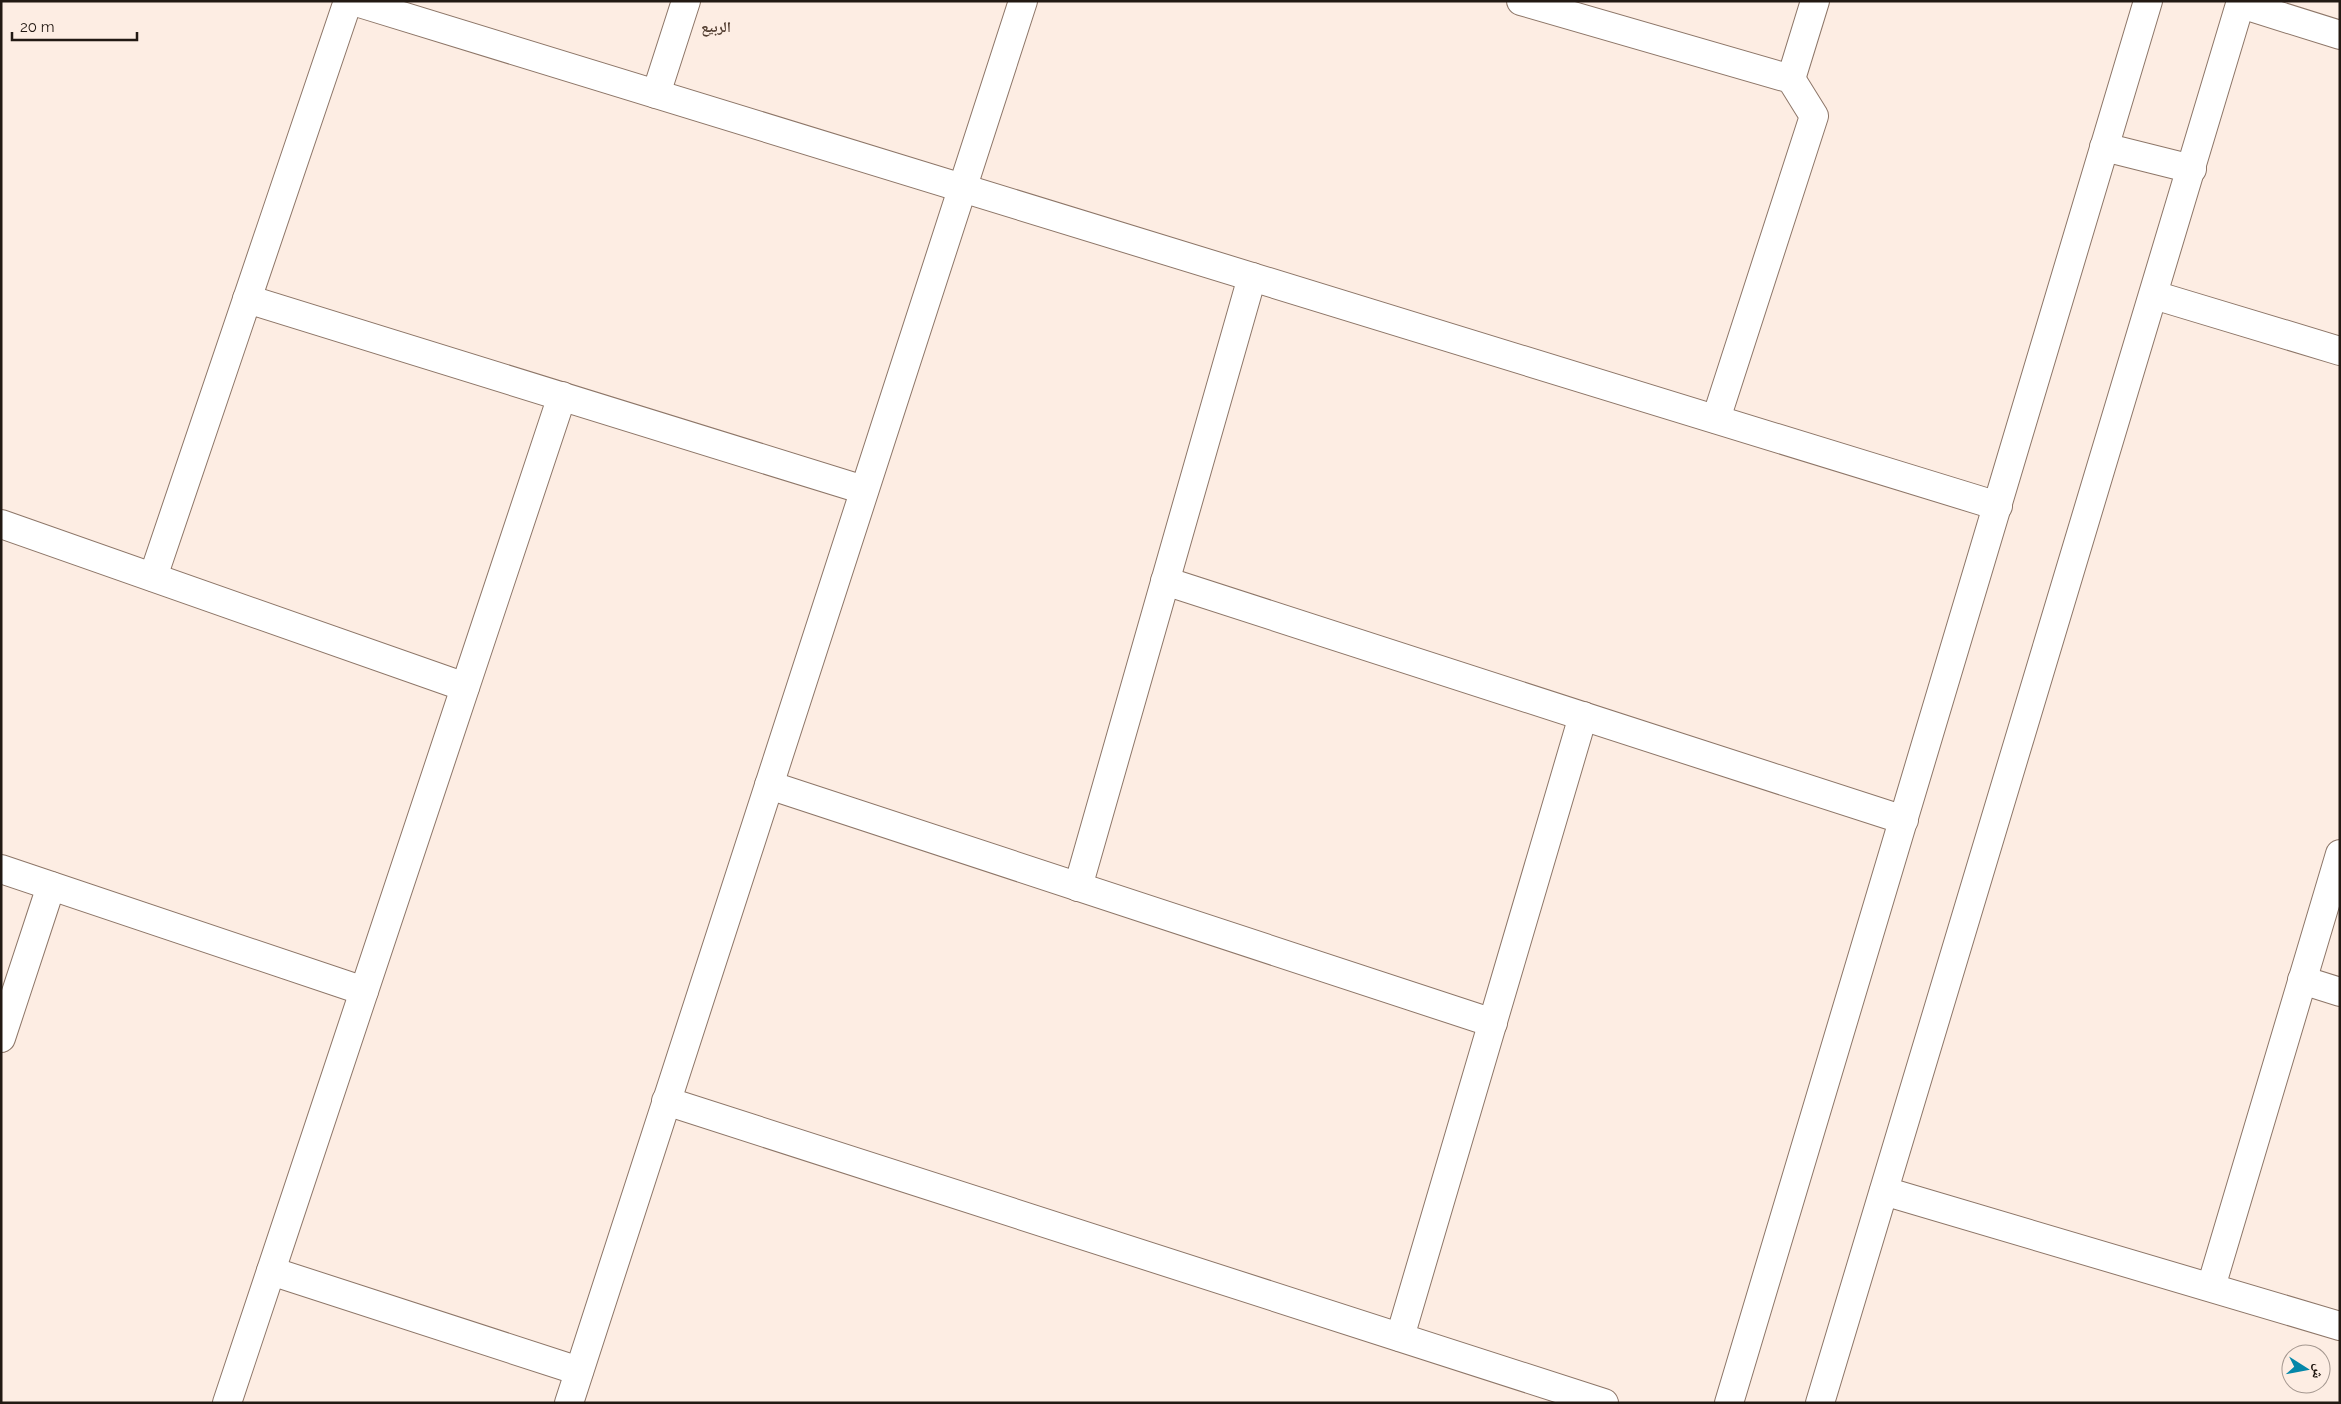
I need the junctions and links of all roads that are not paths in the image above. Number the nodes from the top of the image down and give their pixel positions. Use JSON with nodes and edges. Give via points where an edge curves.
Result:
{"nodes":[{"id":1,"x":348,"y":1,"type":"edge"},
{"id":2,"x":353,"y":1,"type":"edge"},
{"id":3,"x":686,"y":1,"type":"edge"},
{"id":4,"x":1023,"y":1,"type":"edge"},
{"id":5,"x":1521,"y":1,"type":"edge"},
{"id":6,"x":1815,"y":1,"type":"edge"},
{"id":7,"x":2148,"y":1,"type":"edge"},
{"id":8,"x":2241,"y":3,"type":"edge"},
{"id":9,"x":2340,"y":35,"type":"edge"},
{"id":10,"x":1791,"y":79,"type":"junction"},
{"id":11,"x":656,"y":94,"type":"junction"},
{"id":12,"x":2104,"y":147,"type":"junction"},
{"id":13,"x":2192,"y":169,"type":"junction"},
{"id":14,"x":963,"y":188,"type":"junction"},
{"id":15,"x":1252,"y":277,"type":"junction"},
{"id":16,"x":2154,"y":295,"type":"junction"},
{"id":17,"x":247,"y":299,"type":"junction"},
{"id":18,"x":2340,"y":351,"type":"edge"},
{"id":19,"x":562,"y":396,"type":"junction"},
{"id":20,"x":1716,"y":419,"type":"junction"},
{"id":21,"x":864,"y":490,"type":"junction"},
{"id":22,"x":1998,"y":506,"type":"junction"},
{"id":23,"x":1,"y":524,"type":"edge"},
{"id":24,"x":153,"y":578,"type":"junction"},
{"id":25,"x":1165,"y":581,"type":"junction"},
{"id":26,"x":465,"y":687,"type":"junction"},
{"id":27,"x":1584,"y":716,"type":"junction"},
{"id":28,"x":768,"y":785,"type":"junction"},
{"id":29,"x":1904,"y":820,"type":"junction"},
{"id":30,"x":2340,"y":854,"type":"edge"},
{"id":31,"x":1,"y":869,"type":"edge"},
{"id":32,"x":51,"y":886,"type":"junction"},
{"id":33,"x":1078,"y":887,"type":"junction"},
{"id":34,"x":2302,"y":980,"type":"junction"},
{"id":35,"x":364,"y":991,"type":"junction"},
{"id":36,"x":2340,"y":992,"type":"edge"},
{"id":37,"x":1492,"y":1023,"type":"junction"},
{"id":38,"x":1,"y":1038,"type":"edge"},
{"id":39,"x":666,"y":1101,"type":"junction"},
{"id":40,"x":1884,"y":1191,"type":"junction"},
{"id":41,"x":271,"y":1271,"type":"junction"},
{"id":42,"x":2211,"y":1287,"type":"junction"},
{"id":43,"x":2340,"y":1326,"type":"edge"},
{"id":44,"x":1400,"y":1337,"type":"junction"},
{"id":45,"x":579,"y":1371,"type":"junction"},
{"id":46,"x":227,"y":1403,"type":"edge"},
{"id":47,"x":568,"y":1403,"type":"edge"},
{"id":48,"x":1604,"y":1403,"type":"edge"},
{"id":49,"x":1729,"y":1403,"type":"edge"},
{"id":50,"x":1820,"y":1403,"type":"edge"}],
"edges":[{"from":1,"to":17,"type":"street"},
{"from":2,"to":11,"type":"street"},
{"from":3,"to":11,"type":"street"},
{"from":4,"to":14,"type":"street"},
{"from":5,"to":10,"type":"street"},
{"from":6,"to":10,"type":"street"},
{"from":7,"to":12,"type":"street"},
{"from":8,"to":9,"type":"street"},
{"from":8,"to":13,"type":"street"},
{"from":10,"to":20,"type":"street","via":[[1814,116]]},
{"from":11,"to":14,"type":"street"},
{"from":12,"to":13,"type":"street"},
{"from":12,"to":22,"type":"street"},
{"from":13,"to":16,"type":"street"},
{"from":14,"to":15,"type":"street"},
{"from":14,"to":21,"type":"street"},
{"from":15,"to":20,"type":"street"},
{"from":15,"to":25,"type":"street"},
{"from":16,"to":18,"type":"street"},
{"from":16,"to":40,"type":"street"},
{"from":17,"to":19,"type":"street"},
{"from":17,"to":24,"type":"street"},
{"from":19,"to":21,"type":"street"},
{"from":19,"to":26,"type":"street"},
{"from":20,"to":22,"type":"street"},
{"from":21,"to":28,"type":"street"},
{"from":22,"to":29,"type":"street"},
{"from":23,"to":24,"type":"street"},
{"from":24,"to":26,"type":"street"},
{"from":25,"to":27,"type":"street"},
{"from":25,"to":33,"type":"street"},
{"from":26,"to":35,"type":"street"},
{"from":27,"to":29,"type":"street"},
{"from":27,"to":37,"type":"street"},
{"from":28,"to":33,"type":"street"},
{"from":28,"to":39,"type":"street"},
{"from":29,"to":49,"type":"street"},
{"from":30,"to":34,"type":"street"},
{"from":31,"to":32,"type":"street"},
{"from":32,"to":35,"type":"street"},
{"from":32,"to":38,"type":"street"},
{"from":33,"to":37,"type":"street"},
{"from":34,"to":36,"type":"street"},
{"from":34,"to":42,"type":"street"},
{"from":35,"to":41,"type":"street"},
{"from":37,"to":44,"type":"street"},
{"from":39,"to":44,"type":"street"},
{"from":39,"to":45,"type":"street"},
{"from":40,"to":42,"type":"street"},
{"from":40,"to":50,"type":"street"},
{"from":41,"to":45,"type":"street"},
{"from":41,"to":46,"type":"street"},
{"from":42,"to":43,"type":"street"},
{"from":44,"to":48,"type":"street"},
{"from":45,"to":47,"type":"street"}]}
